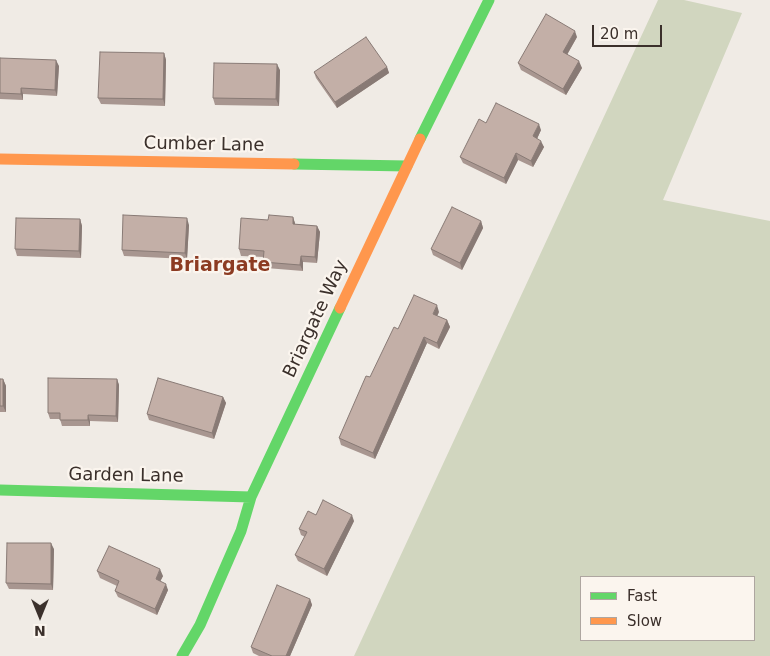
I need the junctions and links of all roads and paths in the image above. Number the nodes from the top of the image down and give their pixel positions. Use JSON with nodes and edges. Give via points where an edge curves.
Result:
{"nodes":[{"id":1,"x":489,"y":0,"type":"edge"},
{"id":2,"x":0,"y":158,"type":"edge"},
{"id":3,"x":408,"y":166,"type":"junction"},
{"id":4,"x":0,"y":490,"type":"edge"},
{"id":5,"x":251,"y":497,"type":"junction"},
{"id":6,"x":182,"y":656,"type":"edge"}],
"edges":[{"from":1,"to":3,"type":"street","name":"Briargate Way"},
{"from":2,"to":3,"type":"street","name":"Cumber Lane"},
{"from":3,"to":5,"type":"street","name":"Briargate Way"},
{"from":4,"to":5,"type":"street","name":"Garden Lane"},
{"from":5,"to":6,"type":"street","name":"Briargate Way","via":[[238,540],[200,625]]}]}
